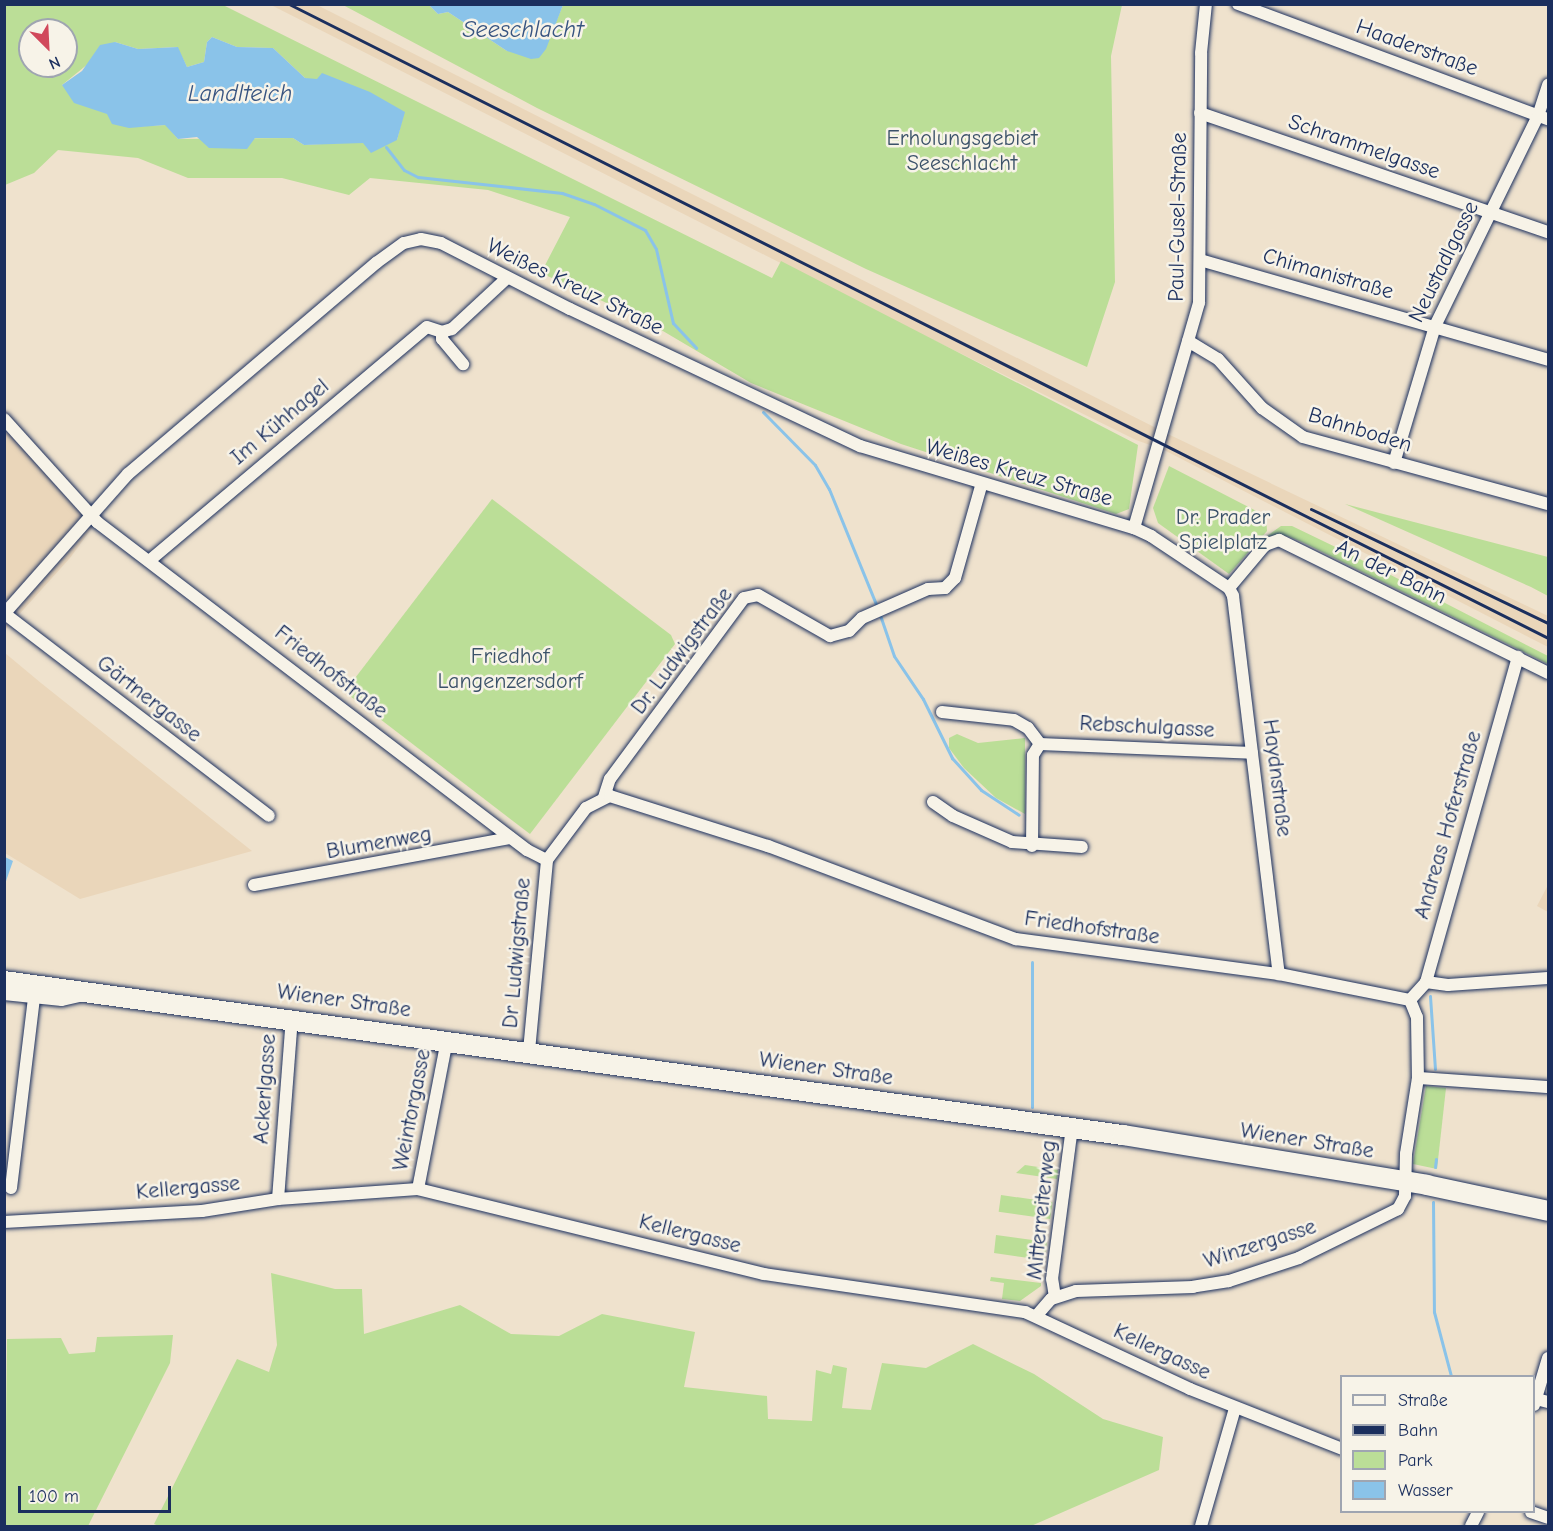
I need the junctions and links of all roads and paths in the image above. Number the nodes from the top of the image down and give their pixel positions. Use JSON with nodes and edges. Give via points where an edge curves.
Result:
{"nodes":[{"id":1,"x":1206,"y":4,"type":"edge"},
{"id":2,"x":1238,"y":4,"type":"edge"},
{"id":3,"x":1548,"y":85,"type":"edge"},
{"id":4,"x":1200,"y":113,"type":"junction"},
{"id":5,"x":1543,"y":117,"type":"edge"},
{"id":6,"x":1492,"y":212,"type":"junction"},
{"id":7,"x":1548,"y":232,"type":"edge"},
{"id":8,"x":1200,"y":260,"type":"junction"},
{"id":9,"x":507,"y":278,"type":"junction"},
{"id":10,"x":1435,"y":326,"type":"junction"},
{"id":11,"x":442,"y":332,"type":"junction"},
{"id":12,"x":1188,"y":341,"type":"junction"},
{"id":13,"x":1548,"y":360,"type":"edge"},
{"id":14,"x":463,"y":364,"type":"dead end"},
{"id":15,"x":4,"y":419,"type":"edge"},
{"id":16,"x":1394,"y":463,"type":"junction"},
{"id":17,"x":981,"y":486,"type":"junction"},
{"id":18,"x":1548,"y":504,"type":"edge"},
{"id":19,"x":90,"y":516,"type":"junction"},
{"id":20,"x":1134,"y":528,"type":"junction"},
{"id":21,"x":149,"y":561,"type":"junction"},
{"id":22,"x":1229,"y":588,"type":"junction"},
{"id":23,"x":5,"y":614,"type":"edge"},
{"id":24,"x":830,"y":636,"type":"junction"},
{"id":25,"x":831,"y":649,"type":"dead end"},
{"id":26,"x":1518,"y":657,"type":"junction"},
{"id":27,"x":1548,"y":673,"type":"edge"},
{"id":28,"x":942,"y":712,"type":"dead end"},
{"id":29,"x":1040,"y":744,"type":"junction"},
{"id":30,"x":1252,"y":753,"type":"junction"},
{"id":31,"x":604,"y":797,"type":"junction"},
{"id":32,"x":933,"y":802,"type":"dead end"},
{"id":33,"x":269,"y":816,"type":"dead end"},
{"id":34,"x":511,"y":838,"type":"junction"},
{"id":35,"x":1032,"y":846,"type":"junction"},
{"id":36,"x":1082,"y":847,"type":"dead end"},
{"id":37,"x":547,"y":860,"type":"junction"},
{"id":38,"x":254,"y":885,"type":"dead end"},
{"id":39,"x":4,"y":972,"type":"edge"},
{"id":40,"x":1279,"y":974,"type":"junction"},
{"id":41,"x":1548,"y":978,"type":"edge"},
{"id":42,"x":4,"y":981,"type":"edge"},
{"id":43,"x":1426,"y":982,"type":"junction"},
{"id":44,"x":93,"y":992,"type":"junction"},
{"id":45,"x":4,"y":994,"type":"edge"},
{"id":46,"x":34,"y":998,"type":"junction"},
{"id":47,"x":1410,"y":1000,"type":"junction"},
{"id":48,"x":292,"y":1018,"type":"junction"},
{"id":49,"x":447,"y":1040,"type":"junction"},
{"id":50,"x":529,"y":1051,"type":"junction"},
{"id":51,"x":1418,"y":1078,"type":"junction"},
{"id":52,"x":1548,"y":1087,"type":"edge"},
{"id":53,"x":1072,"y":1128,"type":"junction"},
{"id":54,"x":1405,"y":1182,"type":"junction"},
{"id":55,"x":11,"y":1188,"type":"dead end"},
{"id":56,"x":418,"y":1189,"type":"junction"},
{"id":57,"x":278,"y":1199,"type":"junction"},
{"id":58,"x":1548,"y":1211,"type":"edge"},
{"id":59,"x":4,"y":1222,"type":"edge"},
{"id":60,"x":1055,"y":1297,"type":"junction"},
{"id":61,"x":1036,"y":1316,"type":"junction"},
{"id":62,"x":1548,"y":1358,"type":"edge"},
{"id":63,"x":1535,"y":1399,"type":"edge"},
{"id":64,"x":1235,"y":1408,"type":"junction"},
{"id":65,"x":1340,"y":1449,"type":"edge"},
{"id":66,"x":1478,"y":1513,"type":"edge"},
{"id":67,"x":1534,"y":1513,"type":"edge"},
{"id":68,"x":1548,"y":1518,"type":"edge"},
{"id":69,"x":1201,"y":1527,"type":"edge"},
{"id":70,"x":1471,"y":1527,"type":"edge"}],
"edges":[{"from":1,"to":4,"type":"street","name":"Paul-Gusel-Straße"},
{"from":2,"to":5,"type":"street","name":"Haaderstraße"},
{"from":3,"to":5,"type":"street","name":"Neustadlgasse"},
{"from":4,"to":6,"type":"street","name":"Schrammelgasse"},
{"from":4,"to":8,"type":"street","name":"Paul-Gusel-Straße"},
{"from":5,"to":6,"type":"street","name":"Neustadlgasse"},
{"from":6,"to":7,"type":"street","name":"Schrammelgasse"},
{"from":6,"to":10,"type":"street","name":"Neustadlgasse"},
{"from":8,"to":10,"type":"street","name":"Chimanistraße"},
{"from":8,"to":12,"type":"street","name":"Paul-Gusel-Straße","via":[[1199,303]]},
{"from":9,"to":11,"type":"street","name":"Im Kühhagel","via":[[452,329]]},
{"from":9,"to":17,"type":"street","name":"Weißes Kreuz Straße","via":[[860,446]]},
{"from":9,"to":19,"type":"street","name":"Weißes Kreuz Straße","via":[[441,243],[421,239],[404,243],[128,474]]},
{"from":10,"to":13,"type":"street","name":"Chimanistraße"},
{"from":10,"to":16,"type":"street","name":"Neustadlgasse"},
{"from":11,"to":14,"type":"street","via":[[442,339]]},
{"from":11,"to":21,"type":"street","name":"Im Kühhagel","via":[[427,327]]},
{"from":12,"to":16,"type":"street","name":"Bahnboden","via":[[1218,359],[1262,408],[1289,429],[1319,443]]},
{"from":12,"to":20,"type":"street","name":"Paul-Gusel-Straße"},
{"from":15,"to":19,"type":"street","name":"Friedhofstraße"},
{"from":16,"to":18,"type":"street","name":"Bahnboden"},
{"from":17,"to":20,"type":"street","name":"Weißes Kreuz Straße"},
{"from":17,"to":24,"type":"street","via":[[951,585],[928,589],[879,610],[849,631]]},
{"from":19,"to":21,"type":"street","name":"Friedhofstraße"},
{"from":19,"to":23,"type":"street","name":"Weißes Kreuz Straße"},
{"from":20,"to":22,"type":"street","name":"Weißes Kreuz Straße"},
{"from":21,"to":34,"type":"street","name":"Friedhofstraße"},
{"from":22,"to":26,"type":"street","name":"An der Bahn","via":[[1265,545],[1279,540]]},
{"from":22,"to":30,"type":"street","name":"Haydnstraße"},
{"from":23,"to":33,"type":"street","name":"Gärtnergasse"},
{"from":24,"to":25,"type":"street"},
{"from":24,"to":31,"type":"street","name":"Dr. Ludwigstraße","via":[[758,594],[744,598],[610,779]]},
{"from":26,"to":27,"type":"street","name":"An der Bahn"},
{"from":26,"to":43,"type":"street","name":"Andreas Hoferstraße"},
{"from":28,"to":29,"type":"street","via":[[1014,720],[1028,728]]},
{"from":29,"to":30,"type":"street","name":"Rebschulgasse"},
{"from":29,"to":35,"type":"street","via":[[1033,755]]},
{"from":30,"to":40,"type":"street","name":"Haydnstraße"},
{"from":31,"to":37,"type":"street","via":[[580,815]]},
{"from":31,"to":40,"type":"street","name":"Friedhofstraße","via":[[623,798],[768,846],[1016,939]]},
{"from":32,"to":35,"type":"street","via":[[952,816]]},
{"from":34,"to":37,"type":"street","name":"Friedhofstraße"},
{"from":34,"to":38,"type":"street","name":"Blumenweg"},
{"from":35,"to":36,"type":"street"},
{"from":37,"to":50,"type":"street","name":"Dr Ludwigstraße"},
{"from":39,"to":44,"type":"main road","name":"Wiener Straße"},
{"from":40,"to":47,"type":"street","name":"Friedhofstraße"},
{"from":41,"to":43,"type":"street","via":[[1448,985]]},
{"from":42,"to":44,"type":"main road","name":"Wiener Straße"},
{"from":43,"to":47,"type":"street","name":"Andreas Hoferstraße"},
{"from":44,"to":46,"type":"street","name":"Wiener Straße","via":[[62,1000]]},
{"from":44,"to":48,"type":"main road","name":"Wiener Straße"},
{"from":45,"to":46,"type":"street","name":"Wiener Straße"},
{"from":46,"to":55,"type":"street"},
{"from":47,"to":51,"type":"street","via":[[1416,1017]]},
{"from":48,"to":49,"type":"main road","name":"Wiener Straße"},
{"from":48,"to":57,"type":"street","name":"Ackerlgasse"},
{"from":49,"to":50,"type":"main road","name":"Wiener Straße"},
{"from":49,"to":56,"type":"street","name":"Weintorgasse"},
{"from":50,"to":53,"type":"main road","name":"Wiener Straße"},
{"from":51,"to":52,"type":"street"},
{"from":51,"to":54,"type":"street"},
{"from":53,"to":54,"type":"main road","name":"Wiener Straße"},
{"from":53,"to":60,"type":"street","name":"Mitterreiterweg","via":[[1052,1279]]},
{"from":54,"to":58,"type":"main road","name":"Wiener Straße"},
{"from":54,"to":60,"type":"street","name":"Winzergasse","via":[[1404,1200],[1390,1214],[1299,1258],[1229,1281],[1193,1287],[1084,1290]]},
{"from":56,"to":57,"type":"street","name":"Kellergasse"},
{"from":56,"to":61,"type":"street","name":"Kellergasse","via":[[764,1274],[940,1302],[1012,1309]]},
{"from":57,"to":59,"type":"street","name":"Kellergasse","via":[[202,1211]]},
{"from":60,"to":61,"type":"street"},
{"from":61,"to":64,"type":"street","name":"Kellergasse"},
{"from":62,"to":63,"type":"street"},
{"from":64,"to":65,"type":"street","name":"Kellergasse"},
{"from":64,"to":69,"type":"street"},
{"from":66,"to":70,"type":"street"},
{"from":67,"to":68,"type":"street"}]}
